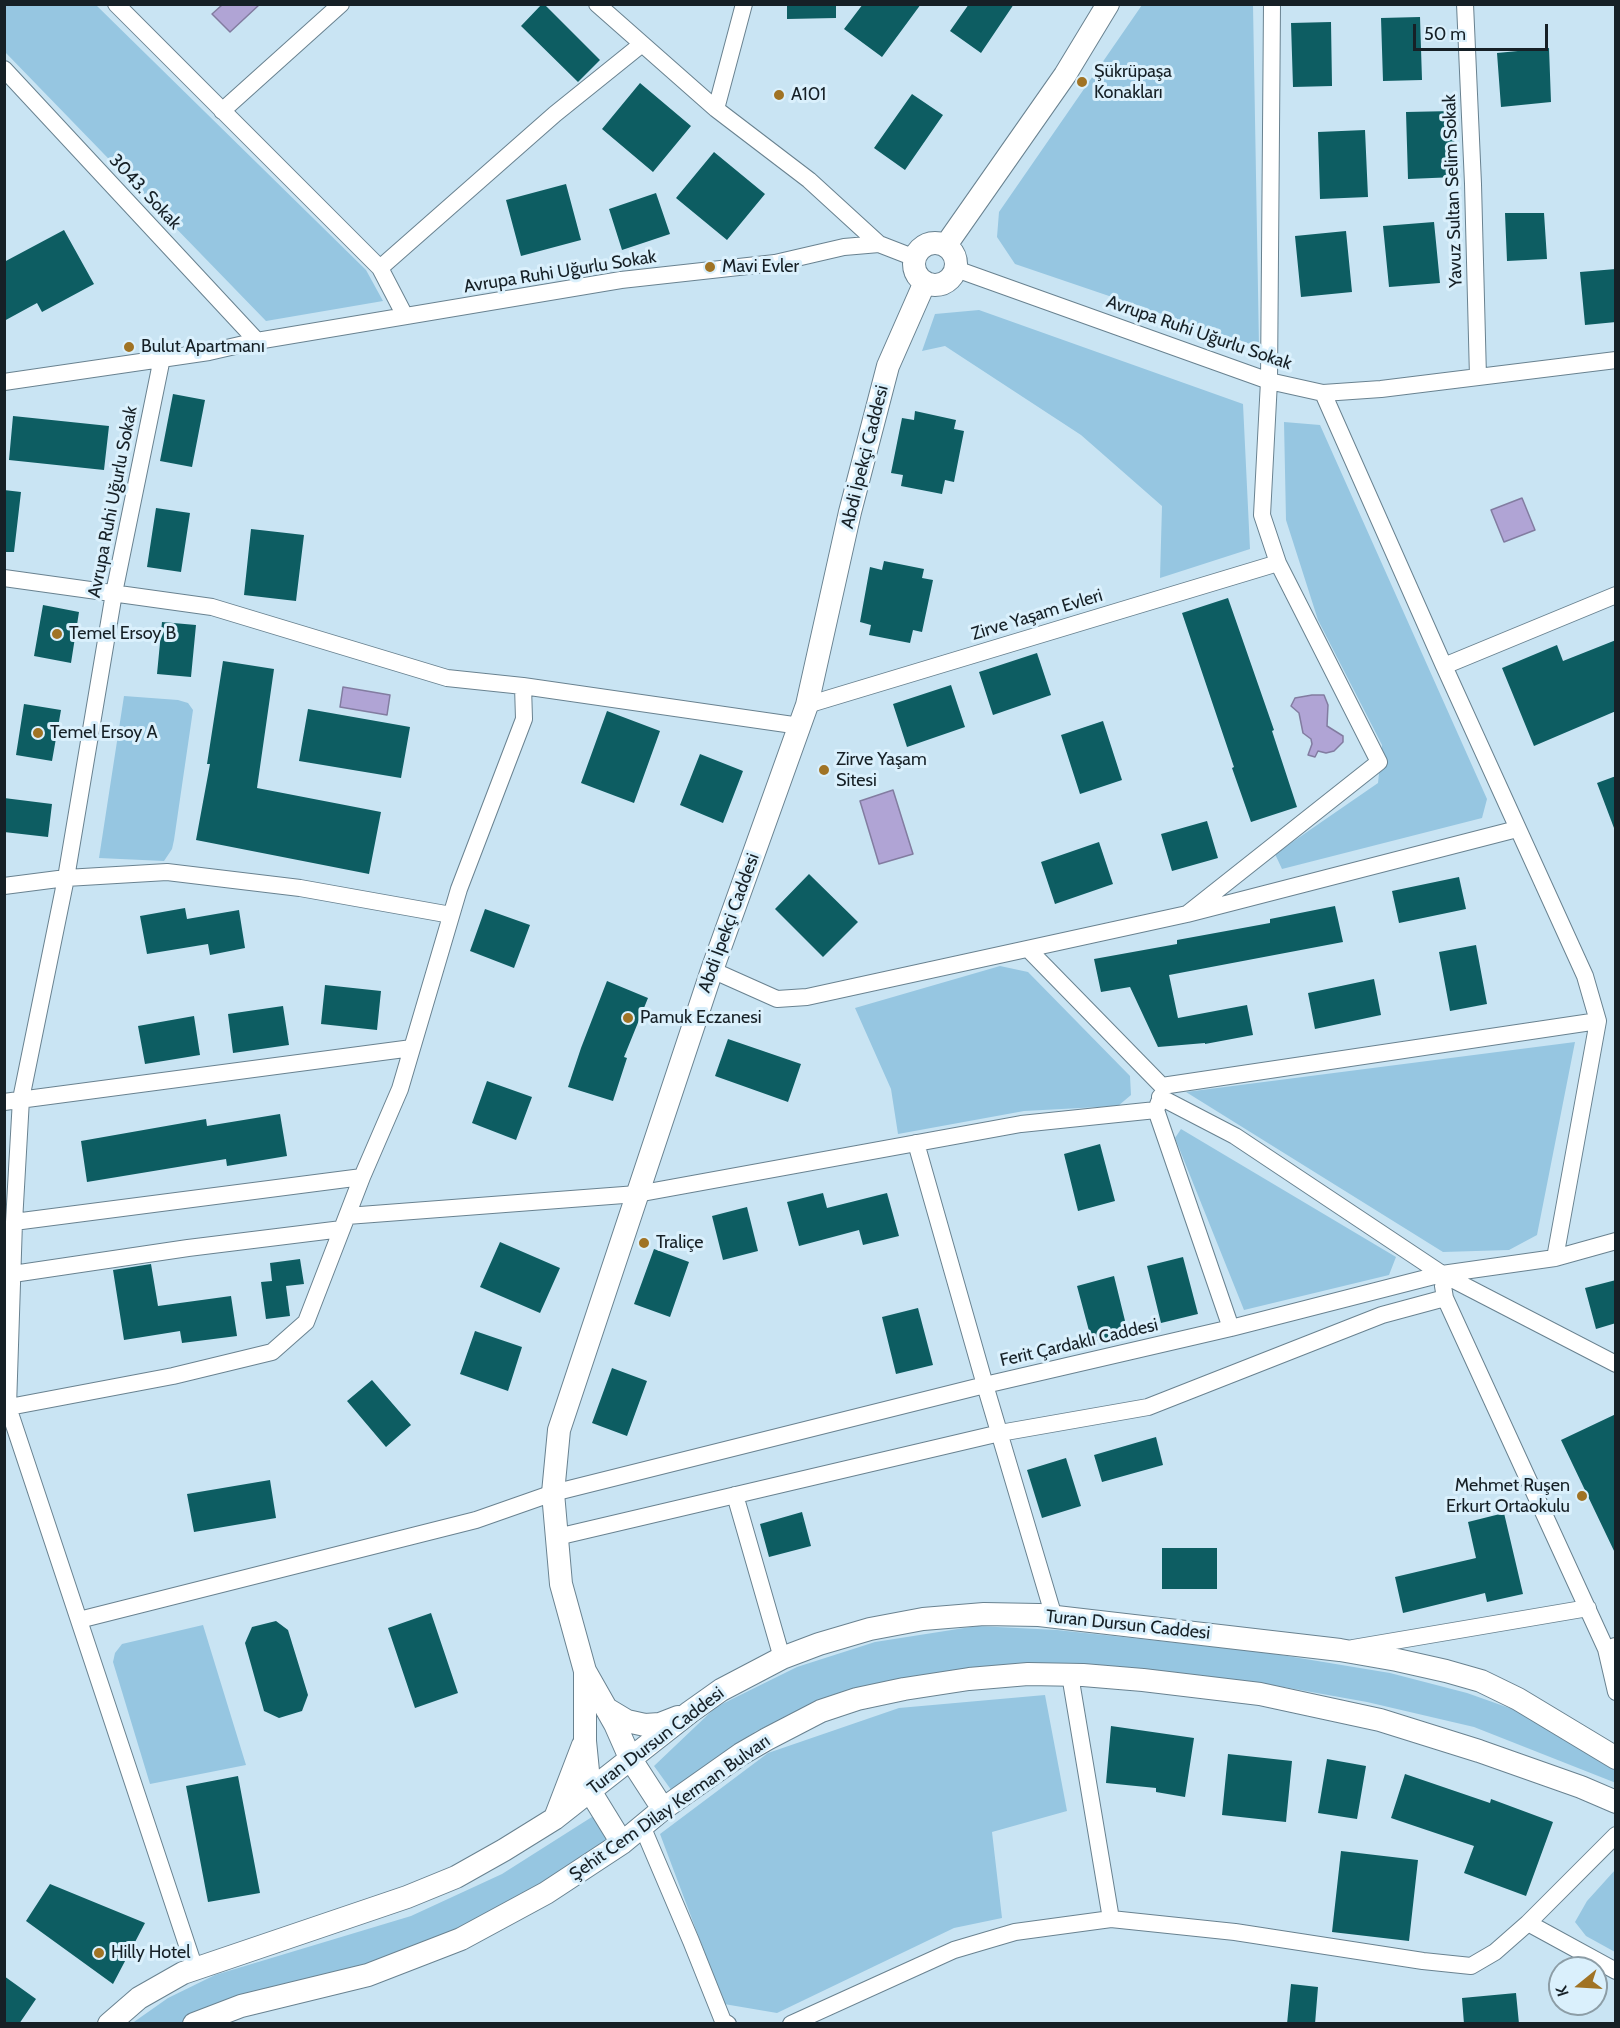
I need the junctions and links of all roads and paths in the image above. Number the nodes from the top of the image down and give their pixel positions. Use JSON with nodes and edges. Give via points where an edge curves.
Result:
{"nodes":[{"id":1,"x":116,"y":4,"type":"edge"},
{"id":2,"x":341,"y":4,"type":"edge"},
{"id":3,"x":597,"y":4,"type":"edge"},
{"id":4,"x":744,"y":4,"type":"edge"},
{"id":5,"x":1108,"y":4,"type":"edge"},
{"id":6,"x":1272,"y":4,"type":"edge"},
{"id":7,"x":1466,"y":4,"type":"edge"},
{"id":8,"x":642,"y":44,"type":"junction"},
{"id":9,"x":4,"y":69,"type":"edge"},
{"id":10,"x":716,"y":109,"type":"junction"},
{"id":11,"x":222,"y":111,"type":"junction"},
{"id":12,"x":879,"y":244,"type":"junction"},
{"id":13,"x":946,"y":245,"type":"junction"},
{"id":14,"x":915,"y":258,"type":"junction"},
{"id":15,"x":380,"y":268,"type":"junction"},
{"id":16,"x":956,"y":269,"type":"junction"},
{"id":17,"x":924,"y":282,"type":"junction"},
{"id":18,"x":405,"y":316,"type":"junction"},
{"id":19,"x":257,"y":341,"type":"junction"},
{"id":20,"x":162,"y":358,"type":"junction"},
{"id":21,"x":1616,"y":360,"type":"edge"},
{"id":22,"x":1478,"y":376,"type":"junction"},
{"id":23,"x":1269,"y":381,"type":"junction"},
{"id":24,"x":4,"y":382,"type":"edge"},
{"id":25,"x":1323,"y":393,"type":"junction"},
{"id":26,"x":1278,"y":563,"type":"junction"},
{"id":27,"x":4,"y":578,"type":"edge"},
{"id":28,"x":114,"y":593,"type":"junction"},
{"id":29,"x":1616,"y":595,"type":"edge"},
{"id":30,"x":1444,"y":666,"type":"junction"},
{"id":31,"x":523,"y":686,"type":"junction"},
{"id":32,"x":804,"y":715,"type":"junction"},
{"id":33,"x":1517,"y":829,"type":"junction"},
{"id":34,"x":66,"y":878,"type":"junction"},
{"id":35,"x":4,"y":886,"type":"edge"},
{"id":36,"x":1187,"y":914,"type":"junction"},
{"id":37,"x":451,"y":915,"type":"junction"},
{"id":38,"x":1028,"y":949,"type":"junction"},
{"id":39,"x":711,"y":970,"type":"junction"},
{"id":40,"x":1598,"y":1021,"type":"junction"},
{"id":41,"x":412,"y":1048,"type":"junction"},
{"id":42,"x":1159,"y":1098,"type":"junction"},
{"id":43,"x":13,"y":1101,"type":"edge"},
{"id":44,"x":916,"y":1143,"type":"junction"},
{"id":45,"x":362,"y":1177,"type":"junction"},
{"id":46,"x":637,"y":1194,"type":"junction"},
{"id":47,"x":14,"y":1222,"type":"junction"},
{"id":48,"x":345,"y":1222,"type":"junction"},
{"id":49,"x":1616,"y":1241,"type":"edge"},
{"id":50,"x":1555,"y":1258,"type":"junction"},
{"id":51,"x":12,"y":1274,"type":"junction"},
{"id":52,"x":1442,"y":1274,"type":"junction"},
{"id":53,"x":1445,"y":1298,"type":"junction"},
{"id":54,"x":1231,"y":1328,"type":"junction"},
{"id":55,"x":1616,"y":1364,"type":"edge"},
{"id":56,"x":985,"y":1385,"type":"junction"},
{"id":57,"x":6,"y":1408,"type":"edge"},
{"id":58,"x":1000,"y":1433,"type":"junction"},
{"id":59,"x":553,"y":1493,"type":"junction"},
{"id":60,"x":735,"y":1495,"type":"junction"},
{"id":61,"x":557,"y":1537,"type":"junction"},
{"id":62,"x":1588,"y":1608,"type":"junction"},
{"id":63,"x":1054,"y":1617,"type":"junction"},
{"id":64,"x":79,"y":1620,"type":"junction"},
{"id":65,"x":1611,"y":1647,"type":"edge"},
{"id":66,"x":1340,"y":1650,"type":"junction"},
{"id":67,"x":782,"y":1659,"type":"junction"},
{"id":68,"x":585,"y":1671,"type":"junction"},
{"id":69,"x":1070,"y":1675,"type":"junction"},
{"id":70,"x":1616,"y":1692,"type":"edge"},
{"id":71,"x":607,"y":1709,"type":"junction"},
{"id":72,"x":690,"y":1712,"type":"junction"},
{"id":73,"x":585,"y":1741,"type":"junction"},
{"id":74,"x":630,"y":1758,"type":"junction"},
{"id":75,"x":1616,"y":1758,"type":"edge"},
{"id":76,"x":590,"y":1791,"type":"junction"},
{"id":77,"x":1616,"y":1802,"type":"edge"},
{"id":78,"x":663,"y":1809,"type":"junction"},
{"id":79,"x":554,"y":1819,"type":"junction"},
{"id":80,"x":642,"y":1826,"type":"junction"},
{"id":81,"x":1616,"y":1835,"type":"edge"},
{"id":82,"x":622,"y":1843,"type":"junction"},
{"id":83,"x":1111,"y":1918,"type":"junction"},
{"id":84,"x":1528,"y":1923,"type":"junction"},
{"id":85,"x":195,"y":1969,"type":"junction"},
{"id":86,"x":1616,"y":1971,"type":"edge"},
{"id":87,"x":109,"y":2024,"type":"edge"},
{"id":88,"x":194,"y":2024,"type":"edge"},
{"id":89,"x":728,"y":2024,"type":"edge"},
{"id":90,"x":790,"y":2024,"type":"edge"}],
"edges":[{"from":1,"to":11,"type":"street"},
{"from":2,"to":11,"type":"street"},
{"from":3,"to":8,"type":"street"},
{"from":4,"to":10,"type":"street"},
{"from":5,"to":13,"type":"main road","via":[[1065,75]]},
{"from":6,"to":23,"type":"street"},
{"from":7,"to":22,"type":"street","name":"Yavuz Sultan Selim Sokak"},
{"from":8,"to":10,"type":"street"},
{"from":8,"to":15,"type":"street","via":[[555,114]]},
{"from":9,"to":19,"type":"street","name":"3043. Sokak"},
{"from":10,"to":12,"type":"street","via":[[810,180]]},
{"from":11,"to":15,"type":"street"},
{"from":12,"to":14,"type":"street","name":"Avrupa Ruhi Uğurlu Sokak"},
{"from":12,"to":18,"type":"street","name":"Avrupa Ruhi Uğurlu Sokak","via":[[775,263],[621,280]]},
{"from":13,"to":14,"type":"main road","via":[[930,243]]},
{"from":13,"to":16,"type":"main road","via":[[955,255]]},
{"from":14,"to":17,"type":"main road","via":[[915,272]]},
{"from":15,"to":18,"type":"street"},
{"from":16,"to":17,"type":"main road","via":[[944,284]]},
{"from":16,"to":23,"type":"street","name":"Avrupa Ruhi Uğurlu Sokak"},
{"from":17,"to":32,"type":"main road","name":"Abdi İpekçi Caddesi","via":[[888,366]]},
{"from":18,"to":19,"type":"street","name":"Avrupa Ruhi Uğurlu Sokak"},
{"from":19,"to":20,"type":"street","name":"Avrupa Ruhi Uğurlu Sokak"},
{"from":20,"to":24,"type":"street"},
{"from":20,"to":28,"type":"street","name":"Avrupa Ruhi Uğurlu Sokak"},
{"from":21,"to":22,"type":"street","name":"Avrupa Ruhi Uğurlu Sokak"},
{"from":22,"to":25,"type":"street","name":"Avrupa Ruhi Uğurlu Sokak"},
{"from":23,"to":25,"type":"street","name":"Avrupa Ruhi Uğurlu Sokak"},
{"from":23,"to":26,"type":"street","via":[[1262,515]]},
{"from":25,"to":30,"type":"street"},
{"from":26,"to":32,"type":"street","name":"Zirve Yaşam Evleri"},
{"from":26,"to":36,"type":"street","via":[[1379,762]]},
{"from":27,"to":28,"type":"street"},
{"from":28,"to":31,"type":"street","via":[[212,607],[447,678]]},
{"from":28,"to":34,"type":"street","name":"Avrupa Ruhi Uğurlu Sokak"},
{"from":29,"to":30,"type":"street"},
{"from":30,"to":33,"type":"street"},
{"from":31,"to":32,"type":"street"},
{"from":31,"to":37,"type":"street","via":[[524,719]]},
{"from":32,"to":39,"type":"main road","name":"Abdi İpekçi Caddesi"},
{"from":33,"to":36,"type":"street"},
{"from":33,"to":40,"type":"street","via":[[1585,976]]},
{"from":34,"to":35,"type":"street"},
{"from":34,"to":37,"type":"street","via":[[166,872],[300,888]]},
{"from":34,"to":43,"type":"street","name":"Avrupa Ruhi Uğurlu Sokak"},
{"from":36,"to":38,"type":"street"},
{"from":37,"to":41,"type":"street"},
{"from":38,"to":39,"type":"street","via":[[797,998],[777,999]]},
{"from":38,"to":42,"type":"street"},
{"from":39,"to":46,"type":"main road","name":"Abdi İpekçi Caddesi"},
{"from":40,"to":42,"type":"street"},
{"from":40,"to":50,"type":"street"},
{"from":41,"to":43,"type":"street"},
{"from":41,"to":45,"type":"street","via":[[400,1089]]},
{"from":42,"to":44,"type":"street"},
{"from":42,"to":52,"type":"street","via":[[1235,1136]]},
{"from":42,"to":54,"type":"street"},
{"from":43,"to":47,"type":"street","name":"Avrupa Ruhi Uğurlu Sokak"},
{"from":44,"to":46,"type":"street"},
{"from":44,"to":56,"type":"street"},
{"from":45,"to":47,"type":"street"},
{"from":45,"to":48,"type":"street"},
{"from":46,"to":48,"type":"street"},
{"from":46,"to":59,"type":"main road","name":"Abdi İpekçi Caddesi","via":[[559,1430]]},
{"from":47,"to":51,"type":"street","name":"Avrupa Ruhi Uğurlu Sokak"},
{"from":48,"to":51,"type":"street"},
{"from":48,"to":57,"type":"street","via":[[306,1322],[272,1352],[173,1376]]},
{"from":49,"to":50,"type":"street","name":"Ferit Çardaklı Caddesi"},
{"from":50,"to":52,"type":"street","name":"Ferit Çardaklı Caddesi"},
{"from":51,"to":57,"type":"street","name":"Avrupa Ruhi Uğurlu Sokak"},
{"from":52,"to":53,"type":"street"},
{"from":52,"to":54,"type":"street","name":"Ferit Çardaklı Caddesi"},
{"from":52,"to":55,"type":"street"},
{"from":53,"to":58,"type":"street","via":[[1382,1315],[1148,1407]]},
{"from":53,"to":62,"type":"street"},
{"from":54,"to":56,"type":"street","name":"Ferit Çardaklı Caddesi"},
{"from":56,"to":58,"type":"street"},
{"from":56,"to":59,"type":"street","name":"Ferit Çardaklı Caddesi"},
{"from":57,"to":64,"type":"street"},
{"from":58,"to":60,"type":"street"},
{"from":58,"to":63,"type":"street"},
{"from":59,"to":61,"type":"main road","name":"Abdi İpekçi Caddesi"},
{"from":59,"to":64,"type":"street","name":"Ferit Çardaklı Caddesi","via":[[476,1520]]},
{"from":60,"to":61,"type":"street"},
{"from":60,"to":67,"type":"street"},
{"from":61,"to":68,"type":"main road","name":"Abdi İpekçi Caddesi","via":[[561,1584]]},
{"from":62,"to":65,"type":"street"},
{"from":62,"to":66,"type":"street"},
{"from":63,"to":66,"type":"main road","name":"Turan Dursun Caddesi"},
{"from":63,"to":67,"type":"main road","name":"Turan Dursun Caddesi","via":[[984,1614],[923,1619],[870,1629]]},
{"from":64,"to":85,"type":"street"},
{"from":65,"to":70,"type":"street"},
{"from":66,"to":75,"type":"main road","name":"Turan Dursun Caddesi","via":[[1481,1681]]},
{"from":67,"to":72,"type":"main road","name":"Turan Dursun Caddesi","via":[[721,1690]]},
{"from":68,"to":71,"type":"main road"},
{"from":68,"to":73,"type":"main road"},
{"from":69,"to":77,"type":"main road","name":"Şehit Cem Dilay Kerman Bulvarı","via":[[1260,1694],[1380,1720],[1479,1751]]},
{"from":69,"to":78,"type":"main road","name":"Şehit Cem Dilay Kerman Bulvarı","via":[[969,1679],[856,1699],[821,1711],[767,1739]]},
{"from":69,"to":83,"type":"street"},
{"from":71,"to":72,"type":"main road","via":[[627,1721],[645,1725],[660,1724]]},
{"from":71,"to":74,"type":"main road"},
{"from":72,"to":74,"type":"main road","name":"Turan Dursun Caddesi"},
{"from":73,"to":76,"type":"main road"},
{"from":73,"to":79,"type":"main road"},
{"from":74,"to":76,"type":"main road","name":"Turan Dursun Caddesi"},
{"from":74,"to":78,"type":"main road"},
{"from":76,"to":79,"type":"main road","name":"Turan Dursun Caddesi"},
{"from":76,"to":82,"type":"main road"},
{"from":78,"to":80,"type":"main road","name":"Şehit Cem Dilay Kerman Bulvarı"},
{"from":79,"to":85,"type":"main road","name":"Turan Dursun Caddesi","via":[[456,1877]]},
{"from":80,"to":82,"type":"main road","name":"Şehit Cem Dilay Kerman Bulvarı"},
{"from":80,"to":89,"type":"street","via":[[723,2021]]},
{"from":81,"to":84,"type":"street"},
{"from":82,"to":88,"type":"main road","name":"Şehit Cem Dilay Kerman Bulvarı","via":[[546,1893],[461,1940],[368,1974],[250,2003]]},
{"from":83,"to":84,"type":"street","via":[[1471,1966],[1495,1952]]},
{"from":83,"to":90,"type":"street","via":[[1015,1932],[954,1950]]},
{"from":84,"to":86,"type":"street"},
{"from":85,"to":87,"type":"main road","name":"Turan Dursun Caddesi","via":[[139,1998]]}]}
